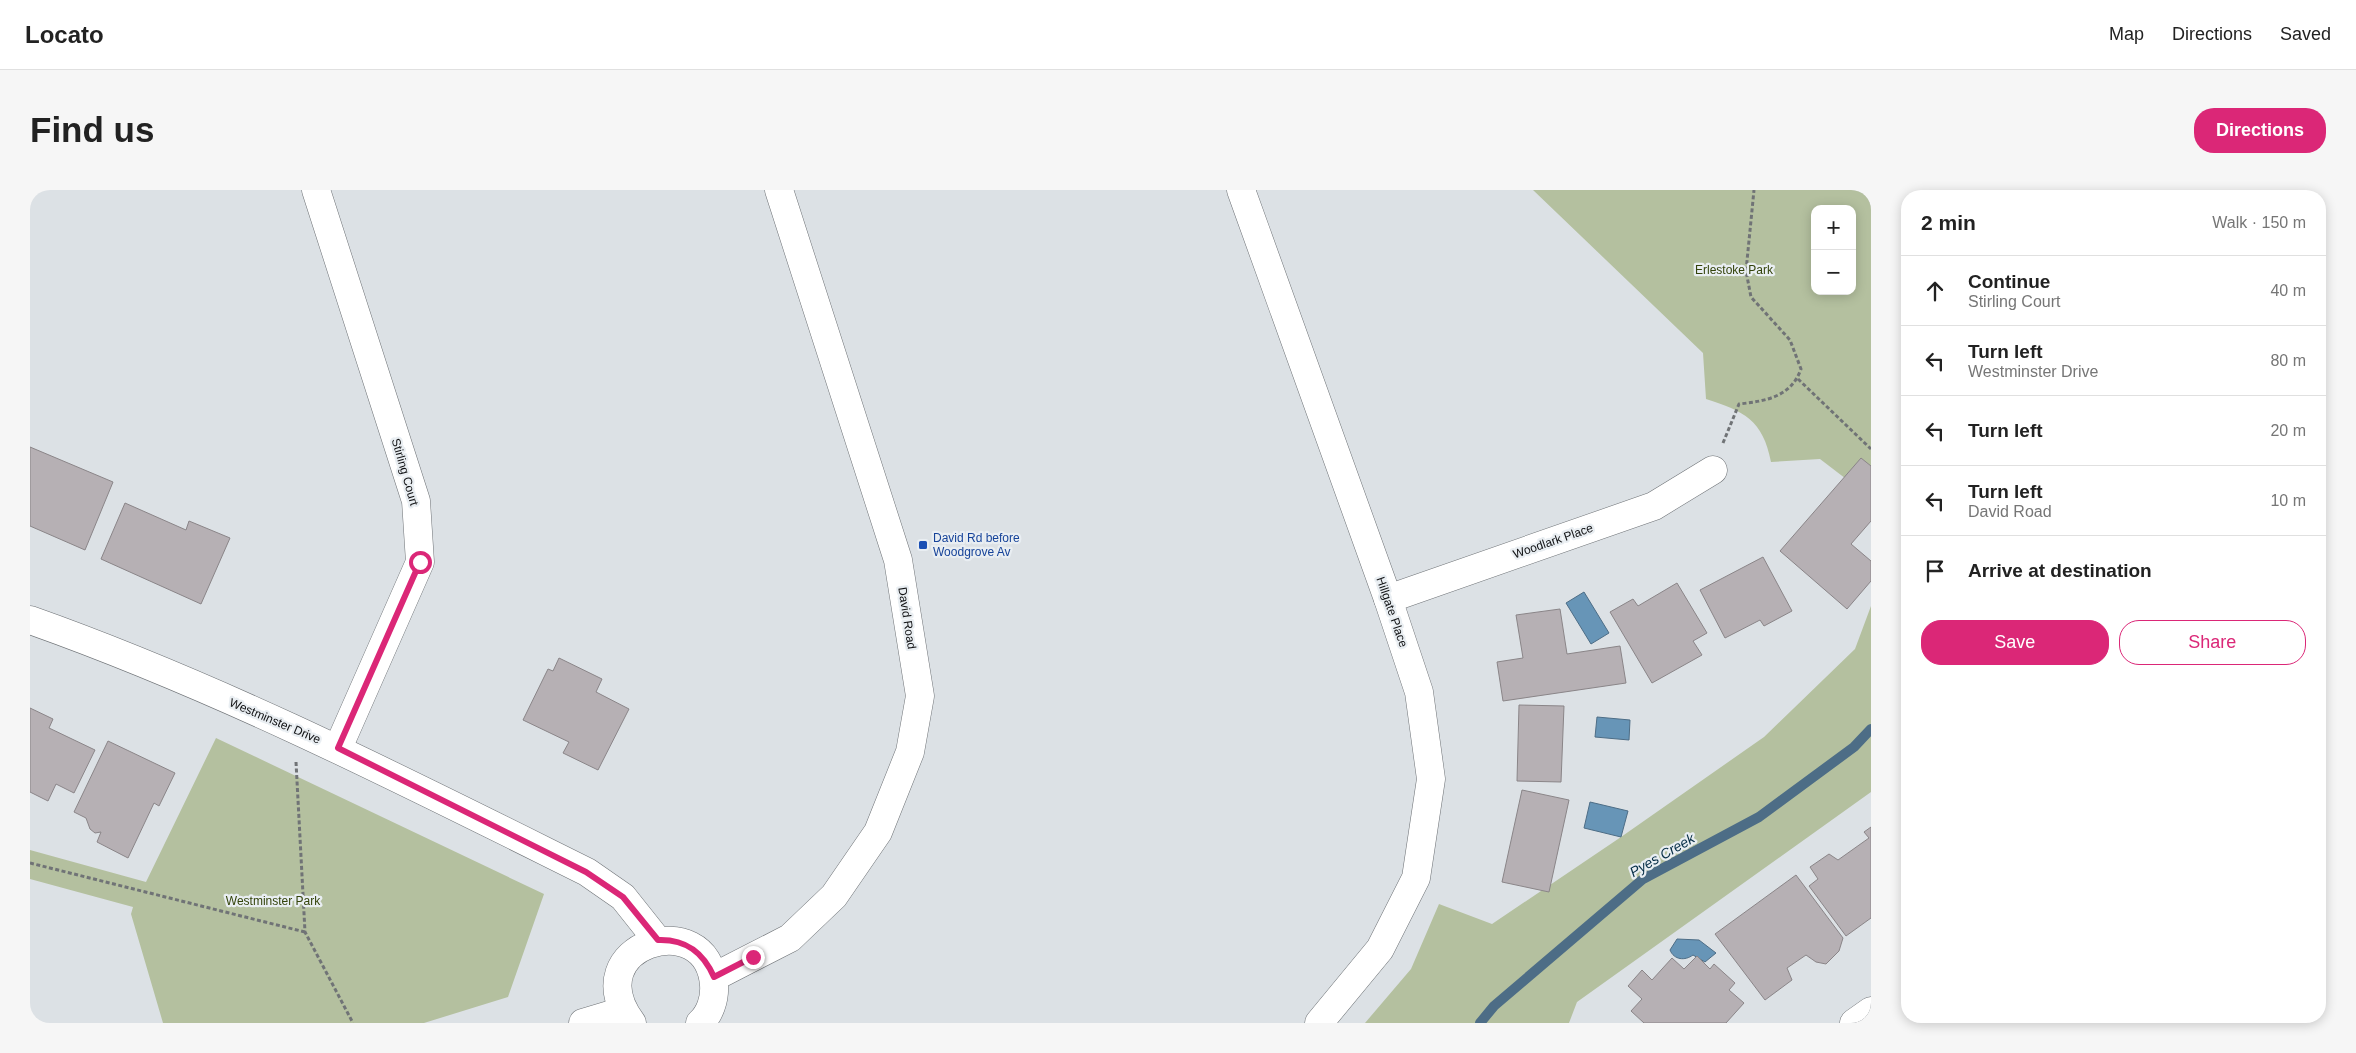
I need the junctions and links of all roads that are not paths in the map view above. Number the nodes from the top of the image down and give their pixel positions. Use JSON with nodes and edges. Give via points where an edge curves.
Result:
{"nodes":[{"id":1,"x":316,"y":190,"type":"edge"},
{"id":2,"x":779,"y":190,"type":"edge"},
{"id":3,"x":1241,"y":190,"type":"edge"},
{"id":4,"x":1713,"y":470,"type":"road end"},
{"id":5,"x":1388,"y":599,"type":"junction"},
{"id":6,"x":30,"y":620,"type":"edge"},
{"id":7,"x":338,"y":748,"type":"junction"},
{"id":8,"x":658,"y":940,"type":"junction"},
{"id":9,"x":714,"y":977,"type":"junction"},
{"id":10,"x":1871,"y":1011,"type":"edge"},
{"id":11,"x":628,"y":1017,"type":"edge"},
{"id":12,"x":583,"y":1023,"type":"edge"},
{"id":13,"x":700,"y":1023,"type":"edge"},
{"id":14,"x":1319,"y":1023,"type":"edge"},
{"id":15,"x":1854,"y":1023,"type":"edge"}],
"edges":[{"from":1,"to":7,"type":"street","name":"Stirling Court","via":[[416,501],[420,562]]},
{"from":2,"to":9,"type":"street","name":"David Road","via":[[898,560],[920,696],[910,752],[878,832],[834,896],[790,938]]},
{"from":3,"to":5,"type":"street","name":"Hillgate Place"},
{"from":4,"to":5,"type":"street","name":"Woodlark Place","via":[[1654,506]]},
{"from":5,"to":14,"type":"street","name":"Hillgate Place","via":[[1419,692],[1431,779],[1416,878],[1380,949]]},
{"from":6,"to":7,"type":"street","name":"Westminster Drive","via":[[96,643]]},
{"from":7,"to":8,"type":"street","name":"Westminster Drive","via":[[586,872],[623,897]]},
{"from":8,"to":9,"type":"street","via":[[686,944],[703,958]]},
{"from":8,"to":11,"type":"street","via":[[643,945],[622,967],[618,996]]},
{"from":9,"to":13,"type":"street","via":[[712,1006]]},
{"from":10,"to":15,"type":"street"},
{"from":11,"to":12,"type":"street"}]}
